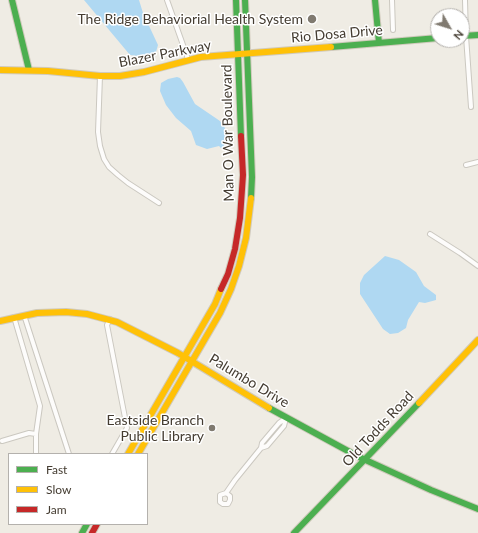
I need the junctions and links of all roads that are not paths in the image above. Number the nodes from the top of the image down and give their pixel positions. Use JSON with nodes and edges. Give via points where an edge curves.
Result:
{"nodes":[{"id":1,"x":12,"y":0,"type":"edge"},
{"id":2,"x":168,"y":0,"type":"edge"},
{"id":3,"x":236,"y":0,"type":"edge"},
{"id":4,"x":245,"y":0,"type":"edge"},
{"id":5,"x":375,"y":0,"type":"edge"},
{"id":6,"x":392,"y":0,"type":"edge"},
{"id":7,"x":393,"y":30,"type":"dead end"},
{"id":8,"x":430,"y":39,"type":"edge"},
{"id":9,"x":379,"y":43,"type":"junction"},
{"id":10,"x":465,"y":48,"type":"edge"},
{"id":11,"x":239,"y":54,"type":"junction"},
{"id":12,"x":248,"y":54,"type":"junction"},
{"id":13,"x":188,"y":59,"type":"junction"},
{"id":14,"x":0,"y":70,"type":"edge"},
{"id":15,"x":29,"y":70,"type":"junction"},
{"id":16,"x":100,"y":76,"type":"junction"},
{"id":17,"x":471,"y":107,"type":"dead end"},
{"id":18,"x":478,"y":162,"type":"edge"},
{"id":19,"x":466,"y":165,"type":"dead end"},
{"id":20,"x":159,"y":203,"type":"dead end"},
{"id":21,"x":430,"y":234,"type":"dead end"},
{"id":22,"x":478,"y":266,"type":"edge"},
{"id":23,"x":24,"y":315,"type":"junction"},
{"id":24,"x":14,"y":317,"type":"junction"},
{"id":25,"x":110,"y":319,"type":"junction"},
{"id":26,"x":0,"y":321,"type":"edge"},
{"id":27,"x":478,"y":340,"type":"edge"},
{"id":28,"x":185,"y":357,"type":"junction"},
{"id":29,"x":192,"y":361,"type":"junction"},
{"id":30,"x":286,"y":418,"type":"junction"},
{"id":31,"x":36,"y":434,"type":"junction"},
{"id":32,"x":2,"y":441,"type":"dead end"},
{"id":33,"x":36,"y":453,"type":"edge"},
{"id":34,"x":68,"y":453,"type":"edge"},
{"id":35,"x":113,"y":453,"type":"edge"},
{"id":36,"x":129,"y":453,"type":"edge"},
{"id":37,"x":139,"y":453,"type":"edge"},
{"id":38,"x":365,"y":460,"type":"junction"},
{"id":39,"x":226,"y":493,"type":"dead end"},
{"id":40,"x":478,"y":509,"type":"edge"},
{"id":41,"x":294,"y":533,"type":"edge"}],
"edges":[{"from":1,"to":15,"type":"main road"},
{"from":2,"to":13,"type":"street"},
{"from":3,"to":11,"type":"main road","name":"Man O War Boulevard"},
{"from":4,"to":12,"type":"main road","name":"Man O War Boulevard"},
{"from":5,"to":9,"type":"main road"},
{"from":6,"to":7,"type":"street"},
{"from":8,"to":9,"type":"main road","name":"Rio Dosa Drive"},
{"from":9,"to":12,"type":"main road","name":"Rio Dosa Drive"},
{"from":10,"to":17,"type":"street"},
{"from":11,"to":12,"type":"main road","name":"Rio Dosa Drive"},
{"from":11,"to":13,"type":"main road","name":"Blazer Parkway"},
{"from":11,"to":28,"type":"main road","name":"Man O War Boulevard","via":[[243,175],[238,232],[223,285]]},
{"from":12,"to":29,"type":"main road","name":"Man O War Boulevard","via":[[252,177],[246,238],[231,289]]},
{"from":13,"to":16,"type":"main road","name":"Blazer Parkway","via":[[136,74]]},
{"from":14,"to":15,"type":"main road","name":"Blazer Parkway"},
{"from":15,"to":16,"type":"main road","name":"Blazer Parkway"},
{"from":16,"to":20,"type":"street","via":[[98,132],[104,159],[115,173]]},
{"from":18,"to":19,"type":"street"},
{"from":21,"to":22,"type":"street"},
{"from":23,"to":24,"type":"main road","name":"Palumbo Drive"},
{"from":23,"to":25,"type":"main road","name":"Palumbo Drive","via":[[66,312]]},
{"from":23,"to":34,"type":"street"},
{"from":24,"to":26,"type":"main road","name":"Palumbo Drive"},
{"from":24,"to":31,"type":"street","via":[[40,406]]},
{"from":25,"to":28,"type":"main road","name":"Palumbo Drive"},
{"from":25,"to":35,"type":"street","via":[[107,325],[127,428]]},
{"from":27,"to":38,"type":"main road","name":"Old Todds Road"},
{"from":28,"to":29,"type":"main road","name":"Palumbo Drive"},
{"from":28,"to":36,"type":"main road","name":"Man O War Boulevard"},
{"from":29,"to":30,"type":"main road","name":"Palumbo Drive"},
{"from":29,"to":37,"type":"main road","name":"Man O War Boulevard"},
{"from":30,"to":38,"type":"main road","name":"Palumbo Drive"},
{"from":30,"to":39,"type":"street","via":[[284,426],[267,446],[261,448]]},
{"from":31,"to":32,"type":"street","via":[[29,432]]},
{"from":31,"to":33,"type":"street"},
{"from":38,"to":40,"type":"main road","name":"Palumbo Drive"},
{"from":38,"to":41,"type":"main road","name":"Old Todds Road"}]}
